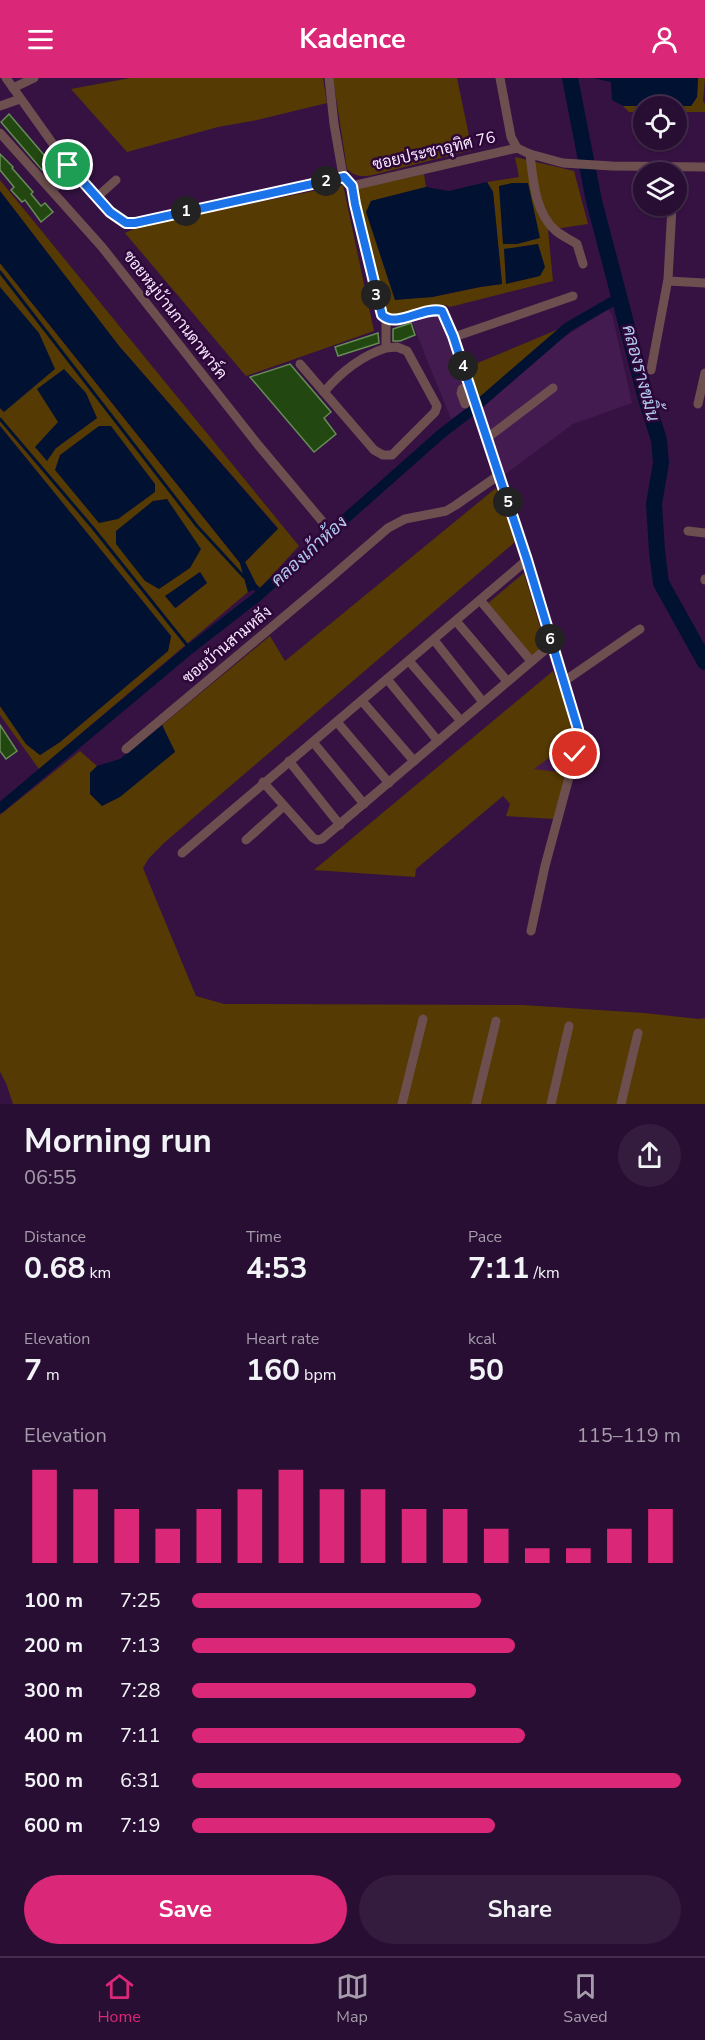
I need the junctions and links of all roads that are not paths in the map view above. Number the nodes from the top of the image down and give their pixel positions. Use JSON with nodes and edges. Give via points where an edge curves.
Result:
{"nodes":[{"id":1,"x":6,"y":78,"type":"edge"},
{"id":2,"x":34,"y":78,"type":"edge"},
{"id":3,"x":328,"y":78,"type":"edge"},
{"id":4,"x":500,"y":78,"type":"edge"},
{"id":5,"x":13,"y":87,"type":"junction"},
{"id":6,"x":20,"y":99,"type":"junction"},
{"id":7,"x":0,"y":106,"type":"edge"},
{"id":8,"x":0,"y":133,"type":"edge"},
{"id":9,"x":517,"y":148,"type":"junction"},
{"id":10,"x":530,"y":154,"type":"junction"},
{"id":11,"x":705,"y":167,"type":"edge"},
{"id":12,"x":344,"y":177,"type":"junction"},
{"id":13,"x":116,"y":180,"type":"dead end"},
{"id":14,"x":352,"y":186,"type":"junction"},
{"id":15,"x":97,"y":197,"type":"junction"},
{"id":16,"x":672,"y":216,"type":"edge"},
{"id":17,"x":583,"y":264,"type":"dead end"},
{"id":18,"x":668,"y":281,"type":"junction"},
{"id":19,"x":705,"y":283,"type":"edge"},
{"id":20,"x":573,"y":296,"type":"dead end"},
{"id":21,"x":386,"y":319,"type":"junction"},
{"id":22,"x":454,"y":338,"type":"junction"},
{"id":23,"x":386,"y":348,"type":"junction"},
{"id":24,"x":300,"y":364,"type":"dead end"},
{"id":25,"x":651,"y":370,"type":"dead end"},
{"id":26,"x":705,"y":373,"type":"edge"},
{"id":27,"x":553,"y":388,"type":"dead end"},
{"id":28,"x":324,"y":392,"type":"junction"},
{"id":29,"x":698,"y":404,"type":"dead end"},
{"id":30,"x":487,"y":438,"type":"junction"},
{"id":31,"x":499,"y":475,"type":"junction"},
{"id":32,"x":322,"y":521,"type":"dead end"},
{"id":33,"x":688,"y":531,"type":"dead end"},
{"id":34,"x":705,"y":533,"type":"edge"},
{"id":35,"x":527,"y":560,"type":"junction"},
{"id":36,"x":480,"y":600,"type":"junction"},
{"id":37,"x":456,"y":621,"type":"junction"},
{"id":38,"x":640,"y":628,"type":"dead end"},
{"id":39,"x":434,"y":640,"type":"junction"},
{"id":40,"x":552,"y":645,"type":"junction"},
{"id":41,"x":410,"y":661,"type":"junction"},
{"id":42,"x":531,"y":661,"type":"junction"},
{"id":43,"x":387,"y":680,"type":"junction"},
{"id":44,"x":507,"y":681,"type":"junction"},
{"id":45,"x":563,"y":682,"type":"junction"},
{"id":46,"x":362,"y":701,"type":"junction"},
{"id":47,"x":483,"y":702,"type":"junction"},
{"id":48,"x":461,"y":721,"type":"junction"},
{"id":49,"x":337,"y":722,"type":"junction"},
{"id":50,"x":438,"y":741,"type":"junction"},
{"id":51,"x":313,"y":742,"type":"junction"},
{"id":52,"x":126,"y":749,"type":"dead end"},
{"id":53,"x":289,"y":761,"type":"junction"},
{"id":54,"x":414,"y":761,"type":"junction"},
{"id":55,"x":263,"y":782,"type":"junction"},
{"id":56,"x":389,"y":783,"type":"junction"},
{"id":57,"x":364,"y":804,"type":"junction"},
{"id":58,"x":284,"y":806,"type":"junction"},
{"id":59,"x":340,"y":825,"type":"junction"},
{"id":60,"x":246,"y":840,"type":"dead end"},
{"id":61,"x":182,"y":853,"type":"dead end"},
{"id":62,"x":531,"y":931,"type":"dead end"},
{"id":63,"x":423,"y":1019,"type":"dead end"},
{"id":64,"x":496,"y":1021,"type":"dead end"},
{"id":65,"x":569,"y":1026,"type":"dead end"},
{"id":66,"x":638,"y":1033,"type":"dead end"},
{"id":67,"x":402,"y":1104,"type":"edge"},
{"id":68,"x":476,"y":1104,"type":"edge"},
{"id":69,"x":551,"y":1104,"type":"edge"},
{"id":70,"x":621,"y":1104,"type":"edge"}],
"edges":[{"from":1,"to":5,"type":"street"},
{"from":2,"to":5,"type":"street"},
{"from":3,"to":12,"type":"street"},
{"from":4,"to":9,"type":"street","via":[[510,137]]},
{"from":5,"to":6,"type":"street"},
{"from":6,"to":7,"type":"street"},
{"from":6,"to":15,"type":"street","via":[[68,165]]},
{"from":8,"to":32,"type":"street","name":"ซอยหมู่บ้านกานดาพาร์ค","via":[[102,247]]},
{"from":9,"to":10,"type":"street","name":"ซอยประชาอุทิศ 76"},
{"from":9,"to":14,"type":"street","name":"ซอยประชาอุทิศ 76"},
{"from":10,"to":11,"type":"street","name":"ซอยประชาอุทิศ 76","via":[[563,163]]},
{"from":10,"to":17,"type":"street","via":[[537,195],[547,222],[577,244]]},
{"from":12,"to":14,"type":"street"},
{"from":12,"to":15,"type":"street","via":[[135,223],[126,223]]},
{"from":13,"to":15,"type":"street"},
{"from":14,"to":21,"type":"street","via":[[379,306]]},
{"from":16,"to":18,"type":"street"},
{"from":18,"to":19,"type":"street"},
{"from":18,"to":25,"type":"street"},
{"from":20,"to":22,"type":"street"},
{"from":21,"to":22,"type":"street","via":[[442,311]]},
{"from":21,"to":23,"type":"street"},
{"from":22,"to":30,"type":"street","via":[[470,385],[470,401]]},
{"from":23,"to":28,"type":"street","via":[[353,365]]},
{"from":23,"to":28,"type":"street","via":[[407,351],[437,406],[392,455],[374,450]]},
{"from":24,"to":28,"type":"street"},
{"from":26,"to":29,"type":"street"},
{"from":27,"to":30,"type":"street"},
{"from":30,"to":31,"type":"street"},
{"from":31,"to":35,"type":"street"},
{"from":31,"to":52,"type":"street","name":"ซอยบ้านสามหลัง","via":[[446,511],[405,519],[388,528]]},
{"from":33,"to":34,"type":"street"},
{"from":35,"to":36,"type":"street"},
{"from":35,"to":40,"type":"street"},
{"from":36,"to":37,"type":"street"},
{"from":36,"to":42,"type":"street"},
{"from":37,"to":39,"type":"street"},
{"from":37,"to":44,"type":"street"},
{"from":38,"to":45,"type":"street"},
{"from":39,"to":41,"type":"street"},
{"from":39,"to":47,"type":"street"},
{"from":40,"to":42,"type":"street"},
{"from":40,"to":45,"type":"street"},
{"from":41,"to":43,"type":"street"},
{"from":41,"to":48,"type":"street"},
{"from":42,"to":44,"type":"street"},
{"from":43,"to":46,"type":"street"},
{"from":43,"to":50,"type":"street"},
{"from":44,"to":47,"type":"street"},
{"from":45,"to":62,"type":"street","via":[[578,729],[578,744]]},
{"from":46,"to":49,"type":"street"},
{"from":46,"to":54,"type":"street"},
{"from":47,"to":48,"type":"street"},
{"from":48,"to":50,"type":"street"},
{"from":49,"to":51,"type":"street"},
{"from":49,"to":56,"type":"street"},
{"from":50,"to":54,"type":"street"},
{"from":51,"to":53,"type":"street"},
{"from":51,"to":57,"type":"street"},
{"from":53,"to":55,"type":"street"},
{"from":53,"to":59,"type":"street"},
{"from":54,"to":56,"type":"street"},
{"from":55,"to":58,"type":"street"},
{"from":55,"to":61,"type":"street"},
{"from":56,"to":57,"type":"street"},
{"from":57,"to":59,"type":"street"},
{"from":58,"to":59,"type":"street","via":[[317,840]]},
{"from":58,"to":60,"type":"street"},
{"from":63,"to":67,"type":"street"},
{"from":64,"to":68,"type":"street"},
{"from":65,"to":69,"type":"street"},
{"from":66,"to":70,"type":"street"}]}
